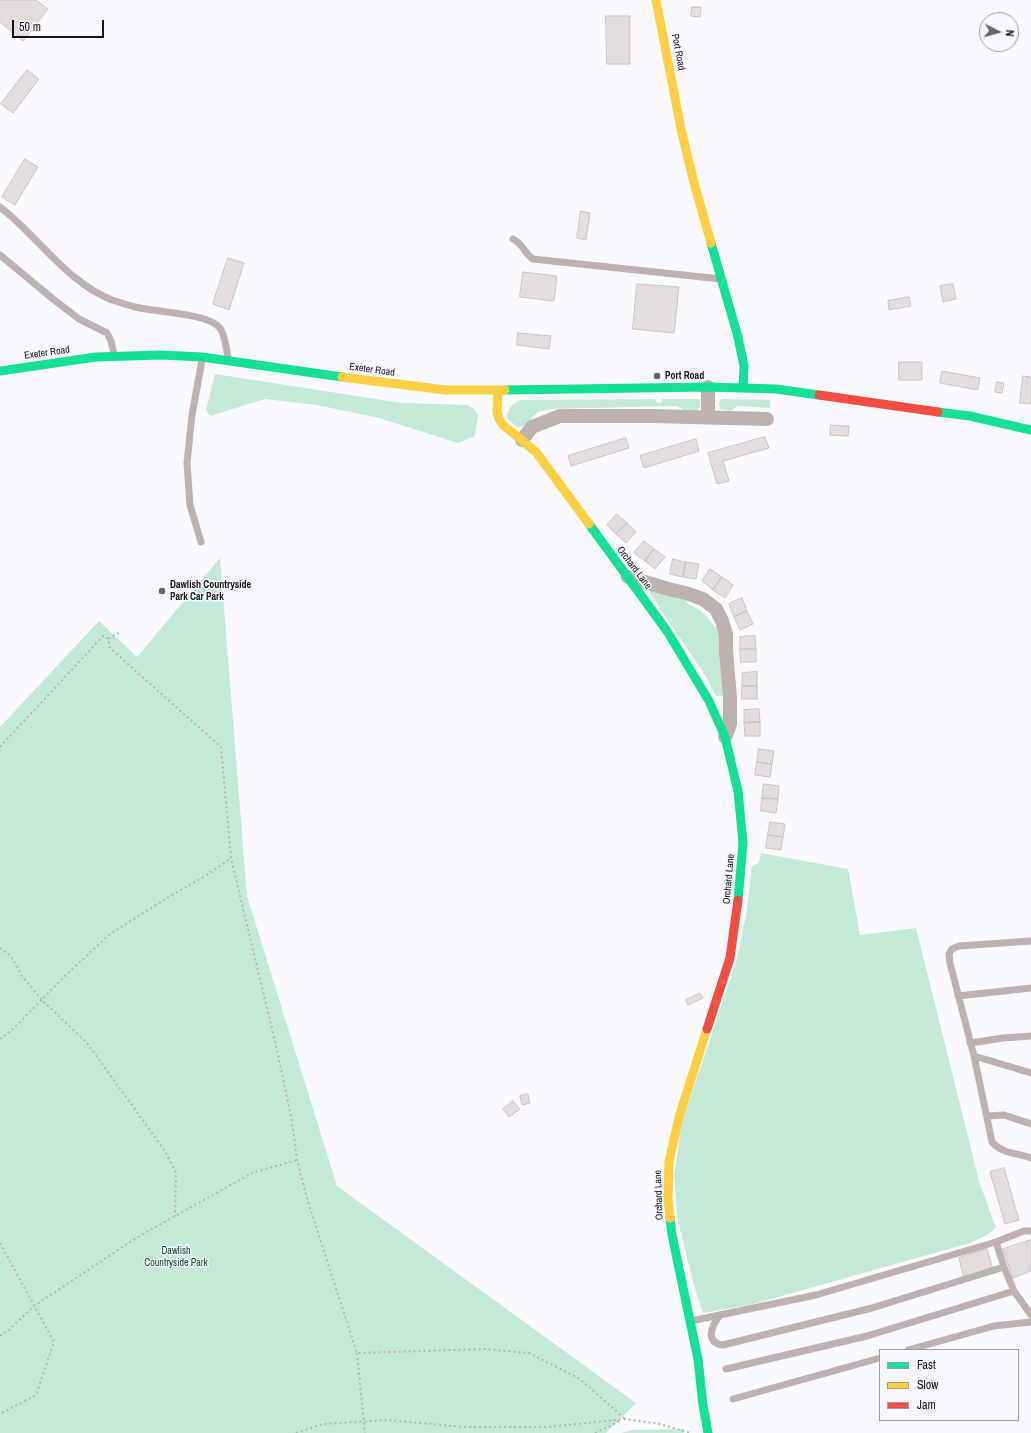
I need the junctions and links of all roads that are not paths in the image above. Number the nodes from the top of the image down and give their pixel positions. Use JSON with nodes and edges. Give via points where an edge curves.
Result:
{"nodes":[{"id":1,"x":656,"y":0,"type":"edge"},
{"id":2,"x":0,"y":207,"type":"edge"},
{"id":3,"x":513,"y":238,"type":"dead end"},
{"id":4,"x":0,"y":255,"type":"edge"},
{"id":5,"x":721,"y":279,"type":"junction"},
{"id":6,"x":114,"y":357,"type":"junction"},
{"id":7,"x":202,"y":357,"type":"junction"},
{"id":8,"x":228,"y":361,"type":"junction"},
{"id":9,"x":0,"y":371,"type":"edge"},
{"id":10,"x":708,"y":387,"type":"junction"},
{"id":11,"x":743,"y":388,"type":"junction"},
{"id":12,"x":498,"y":390,"type":"junction"},
{"id":13,"x":708,"y":417,"type":"junction"},
{"id":14,"x":767,"y":419,"type":"dead end"},
{"id":15,"x":1031,"y":430,"type":"edge"},
{"id":16,"x":522,"y":440,"type":"junction"},
{"id":17,"x":201,"y":542,"type":"dead end"},
{"id":18,"x":628,"y":577,"type":"junction"},
{"id":19,"x":725,"y":737,"type":"junction"},
{"id":20,"x":1031,"y":941,"type":"edge"},
{"id":21,"x":1031,"y":988,"type":"edge"},
{"id":22,"x":958,"y":996,"type":"junction"},
{"id":23,"x":1031,"y":1036,"type":"edge"},
{"id":24,"x":970,"y":1042,"type":"junction"},
{"id":25,"x":974,"y":1056,"type":"junction"},
{"id":26,"x":1031,"y":1073,"type":"edge"},
{"id":27,"x":987,"y":1116,"type":"junction"},
{"id":28,"x":1031,"y":1124,"type":"edge"},
{"id":29,"x":1031,"y":1158,"type":"edge"},
{"id":30,"x":1031,"y":1231,"type":"edge"},
{"id":31,"x":996,"y":1242,"type":"junction"},
{"id":32,"x":1004,"y":1267,"type":"junction"},
{"id":33,"x":1014,"y":1291,"type":"junction"},
{"id":34,"x":720,"y":1315,"type":"junction"},
{"id":35,"x":1031,"y":1315,"type":"edge"},
{"id":36,"x":691,"y":1321,"type":"junction"},
{"id":37,"x":1031,"y":1322,"type":"edge"},
{"id":38,"x":912,"y":1349,"type":"edge"},
{"id":39,"x":879,"y":1358,"type":"edge"},
{"id":40,"x":726,"y":1369,"type":"dead end"},
{"id":41,"x":733,"y":1399,"type":"dead end"},
{"id":42,"x":708,"y":1433,"type":"edge"}],
"edges":[{"from":1,"to":5,"type":"street","name":"Port Road","via":[[681,129]]},
{"from":2,"to":8,"type":"lane","via":[[88,287],[111,299],[135,307],[211,321],[220,328]]},
{"from":3,"to":5,"type":"lane","via":[[520,242],[533,260]]},
{"from":4,"to":6,"type":"lane","via":[[79,319],[107,333]]},
{"from":5,"to":11,"type":"street","name":"Port Road","via":[[744,366]]},
{"from":6,"to":7,"type":"street","name":"Exeter Road","via":[[161,354]]},
{"from":6,"to":9,"type":"street","name":"Exeter Road","via":[[96,357]]},
{"from":7,"to":8,"type":"street","name":"Exeter Road"},
{"from":7,"to":17,"type":"lane","via":[[187,463],[190,505]]},
{"from":8,"to":12,"type":"street","name":"Exeter Road","via":[[446,390]]},
{"from":10,"to":11,"type":"street","name":"Exeter Road"},
{"from":10,"to":12,"type":"street","name":"Exeter Road"},
{"from":10,"to":13,"type":"street"},
{"from":11,"to":15,"type":"street","name":"Exeter Road","via":[[784,390],[970,416]]},
{"from":12,"to":16,"type":"street","name":"Orchard Lane","via":[[499,419]]},
{"from":13,"to":14,"type":"street"},
{"from":13,"to":16,"type":"street","via":[[560,416],[532,426]]},
{"from":16,"to":18,"type":"street","name":"Orchard Lane","via":[[536,452]]},
{"from":18,"to":19,"type":"street","name":"Orchard Lane","via":[[667,631],[698,682]]},
{"from":18,"to":19,"type":"street","via":[[703,599],[716,609],[726,634],[730,724]]},
{"from":19,"to":36,"type":"street","name":"Orchard Lane","via":[[738,791],[743,843],[737,907],[728,964],[679,1117],[669,1162],[668,1199],[672,1235]]},
{"from":20,"to":22,"type":"lane","via":[[959,946],[952,949],[949,954],[950,963]]},
{"from":21,"to":22,"type":"lane"},
{"from":22,"to":24,"type":"lane"},
{"from":23,"to":24,"type":"lane"},
{"from":24,"to":25,"type":"lane"},
{"from":25,"to":26,"type":"lane"},
{"from":25,"to":27,"type":"lane"},
{"from":27,"to":28,"type":"lane","via":[[1004,1115]]},
{"from":27,"to":29,"type":"lane","via":[[992,1142],[997,1148]]},
{"from":30,"to":31,"type":"lane","via":[[1024,1231]]},
{"from":31,"to":32,"type":"lane"},
{"from":31,"to":34,"type":"lane","via":[[816,1295]]},
{"from":32,"to":33,"type":"lane"},
{"from":32,"to":34,"type":"lane","via":[[872,1308],[723,1345],[712,1340],[711,1334]]},
{"from":33,"to":35,"type":"lane"},
{"from":33,"to":40,"type":"lane","via":[[867,1336]]},
{"from":34,"to":36,"type":"lane"},
{"from":36,"to":42,"type":"street","name":"Orchard Lane"},
{"from":37,"to":38,"type":"lane","via":[[994,1326]]},
{"from":39,"to":41,"type":"lane"}]}
